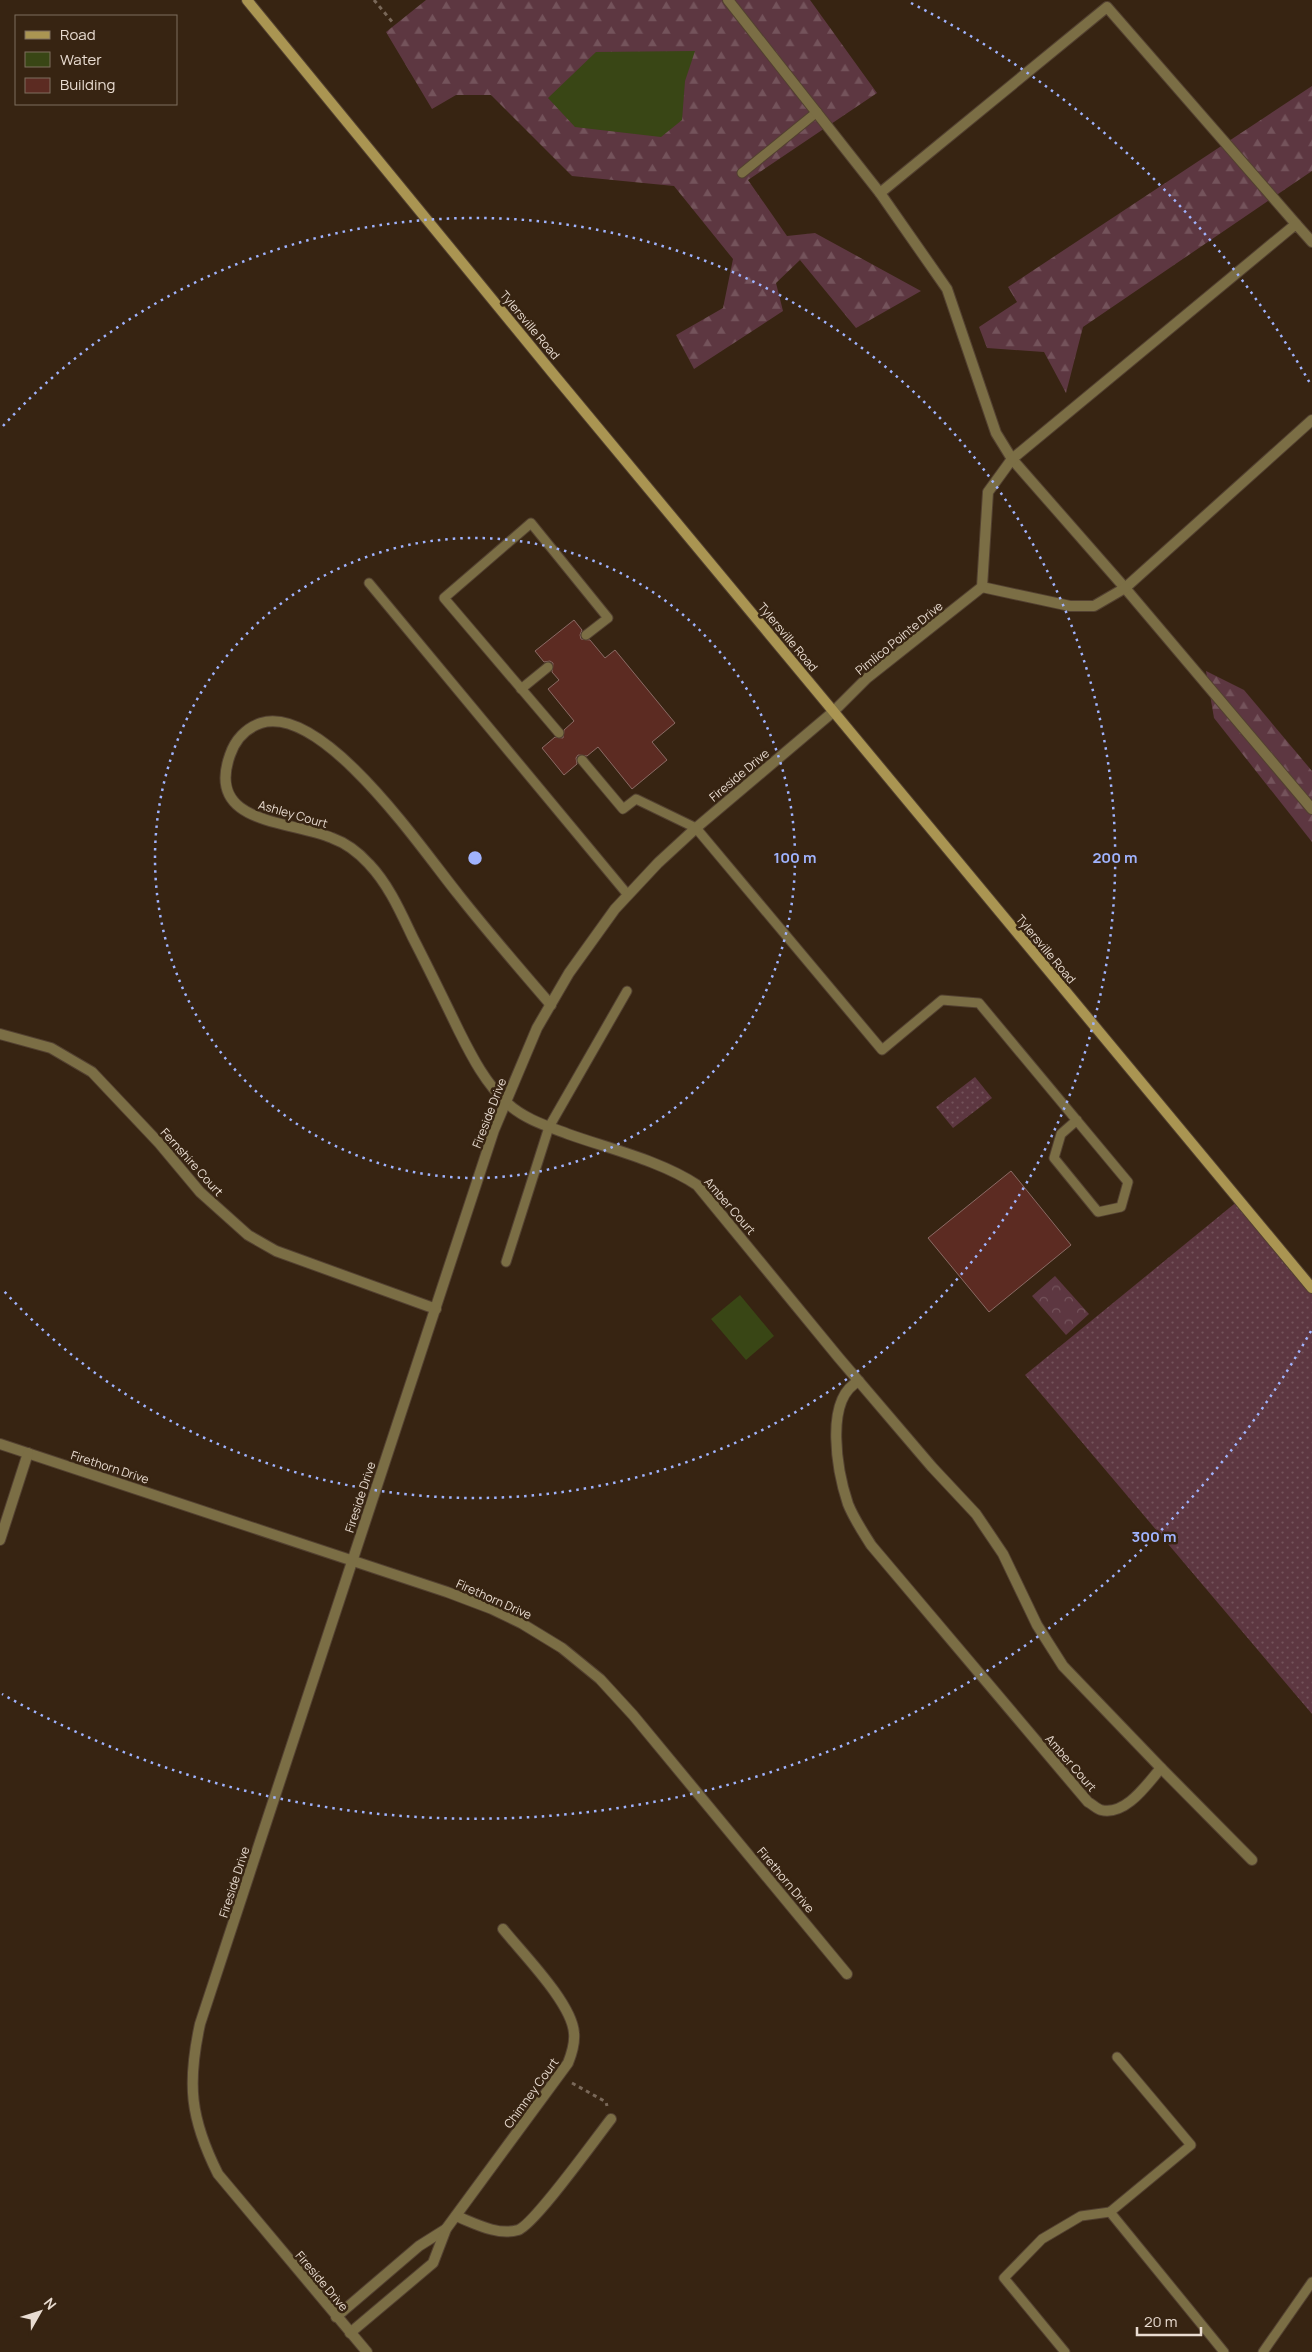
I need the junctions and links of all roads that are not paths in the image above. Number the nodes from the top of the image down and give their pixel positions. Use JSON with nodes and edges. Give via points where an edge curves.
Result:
{"nodes":[{"id":1,"x":247,"y":0,"type":"edge"},
{"id":2,"x":728,"y":0,"type":"edge"},
{"id":3,"x":1104,"y":4,"type":"edge"},
{"id":4,"x":817,"y":112,"type":"junction"},
{"id":5,"x":742,"y":173,"type":"dead end"},
{"id":6,"x":880,"y":193,"type":"junction"},
{"id":7,"x":1296,"y":224,"type":"junction"},
{"id":8,"x":1312,"y":242,"type":"edge"},
{"id":9,"x":1312,"y":420,"type":"edge"},
{"id":10,"x":1012,"y":460,"type":"junction"},
{"id":11,"x":368,"y":582,"type":"dead end"},
{"id":12,"x":982,"y":587,"type":"junction"},
{"id":13,"x":1125,"y":588,"type":"junction"},
{"id":14,"x":586,"y":635,"type":"dead end"},
{"id":15,"x":548,"y":667,"type":"dead end"},
{"id":16,"x":521,"y":689,"type":"junction"},
{"id":17,"x":833,"y":712,"type":"junction"},
{"id":18,"x":559,"y":733,"type":"dead end"},
{"id":19,"x":582,"y":760,"type":"dead end"},
{"id":20,"x":1311,"y":805,"type":"edge"},
{"id":21,"x":696,"y":828,"type":"junction"},
{"id":22,"x":628,"y":895,"type":"junction"},
{"id":23,"x":627,"y":992,"type":"dead end"},
{"id":24,"x":551,"y":1005,"type":"junction"},
{"id":25,"x":0,"y":1034,"type":"edge"},
{"id":26,"x":505,"y":1102,"type":"junction"},
{"id":27,"x":1076,"y":1120,"type":"junction"},
{"id":28,"x":549,"y":1127,"type":"junction"},
{"id":29,"x":506,"y":1262,"type":"dead end"},
{"id":30,"x":1312,"y":1288,"type":"edge"},
{"id":31,"x":436,"y":1309,"type":"junction"},
{"id":32,"x":859,"y":1382,"type":"junction"},
{"id":33,"x":0,"y":1444,"type":"edge"},
{"id":34,"x":28,"y":1454,"type":"junction"},
{"id":35,"x":0,"y":1540,"type":"edge"},
{"id":36,"x":352,"y":1562,"type":"junction"},
{"id":37,"x":1160,"y":1768,"type":"junction"},
{"id":38,"x":1252,"y":1860,"type":"dead end"},
{"id":39,"x":503,"y":1929,"type":"dead end"},
{"id":40,"x":847,"y":1974,"type":"dead end"},
{"id":41,"x":1117,"y":2057,"type":"dead end"},
{"id":42,"x":611,"y":2119,"type":"road end"},
{"id":43,"x":1110,"y":2212,"type":"junction"},
{"id":44,"x":456,"y":2216,"type":"junction"},
{"id":45,"x":446,"y":2229,"type":"junction"},
{"id":46,"x":1312,"y":2282,"type":"edge"},
{"id":47,"x":336,"y":2317,"type":"junction"},
{"id":48,"x":350,"y":2333,"type":"junction"},
{"id":49,"x":367,"y":2352,"type":"edge"},
{"id":50,"x":1065,"y":2352,"type":"edge"},
{"id":51,"x":1224,"y":2352,"type":"edge"},
{"id":52,"x":1263,"y":2352,"type":"edge"}],
"edges":[{"from":1,"to":17,"type":"main road","name":"Tylersville Road"},
{"from":2,"to":4,"type":"street"},
{"from":3,"to":6,"type":"street"},
{"from":3,"to":7,"type":"street"},
{"from":4,"to":5,"type":"lane"},
{"from":4,"to":6,"type":"street"},
{"from":6,"to":10,"type":"street","via":[[947,289],[996,433]]},
{"from":7,"to":8,"type":"street"},
{"from":7,"to":10,"type":"street"},
{"from":9,"to":13,"type":"street"},
{"from":10,"to":12,"type":"street","via":[[988,492]]},
{"from":10,"to":13,"type":"street"},
{"from":11,"to":22,"type":"lane"},
{"from":12,"to":13,"type":"street","via":[[1070,606],[1094,606]]},
{"from":12,"to":17,"type":"street","name":"Pimlico Pointe Drive","via":[[867,678]]},
{"from":13,"to":20,"type":"street"},
{"from":14,"to":16,"type":"lane","via":[[608,618],[530,523],[444,598]]},
{"from":15,"to":16,"type":"lane"},
{"from":16,"to":18,"type":"lane"},
{"from":17,"to":21,"type":"street","name":"Fireside Drive"},
{"from":17,"to":30,"type":"main road","name":"Tylersville Road"},
{"from":19,"to":21,"type":"lane","via":[[622,809],[636,799]]},
{"from":21,"to":22,"type":"street","name":"Fireside Drive"},
{"from":21,"to":27,"type":"lane","via":[[882,1050],[942,1000],[979,1003]]},
{"from":22,"to":24,"type":"street","name":"Fireside Drive","via":[[569,973]]},
{"from":23,"to":28,"type":"lane"},
{"from":24,"to":26,"type":"street","name":"Fireside Drive","via":[[537,1028]]},
{"from":24,"to":26,"type":"street","name":"Ashley Court","via":[[372,788],[339,753],[313,735],[284,723],[260,723],[240,736],[226,765],[225,781],[229,796],[238,808],[252,816],[330,837],[369,864],[396,903],[472,1056]]},
{"from":25,"to":31,"type":"street","name":"Fernshire Court","via":[[51,1048],[92,1072],[159,1142],[200,1192],[248,1235],[276,1251]]},
{"from":26,"to":28,"type":"street","name":"Amber Court","via":[[521,1114]]},
{"from":26,"to":31,"type":"street","name":"Fireside Drive"},
{"from":27,"to":27,"type":"lane","via":[[1128,1182],[1122,1207],[1098,1212],[1054,1158],[1061,1134]]},
{"from":28,"to":29,"type":"lane"},
{"from":28,"to":32,"type":"street","name":"Amber Court","via":[[669,1170],[697,1185]]},
{"from":31,"to":36,"type":"street","name":"Fireside Drive"},
{"from":32,"to":37,"type":"street","name":"Amber Court","via":[[976,1514],[1003,1554],[1038,1626],[1063,1666]]},
{"from":32,"to":37,"type":"street","name":"Amber Court","via":[[851,1385],[840,1405],[835,1441],[848,1503],[871,1545],[1088,1802],[1101,1810],[1117,1810],[1130,1801]]},
{"from":33,"to":34,"type":"street","name":"Firethorn Drive"},
{"from":34,"to":35,"type":"street"},
{"from":34,"to":36,"type":"street","name":"Firethorn Drive"},
{"from":36,"to":40,"type":"street","name":"Firethorn Drive","via":[[492,1609],[562,1648],[600,1679]]},
{"from":36,"to":47,"type":"street","name":"Fireside Drive","via":[[200,2024],[191,2086],[197,2124],[218,2174]]},
{"from":37,"to":38,"type":"street"},
{"from":39,"to":44,"type":"street","name":"Chimney Court","via":[[563,2003],[574,2032],[574,2048],[560,2076]]},
{"from":41,"to":43,"type":"lane","via":[[1190,2145]]},
{"from":42,"to":44,"type":"street","via":[[535,2216],[519,2230],[495,2231]]},
{"from":43,"to":50,"type":"lane","via":[[1081,2216],[1042,2239],[1004,2278]]},
{"from":43,"to":51,"type":"lane"},
{"from":44,"to":45,"type":"street","name":"Chimney Court"},
{"from":45,"to":47,"type":"street","name":"Chimney Court","via":[[419,2246]]},
{"from":45,"to":48,"type":"street","name":"Chimney Court","via":[[433,2263]]},
{"from":46,"to":52,"type":"lane"},
{"from":47,"to":48,"type":"street","name":"Fireside Drive"},
{"from":48,"to":49,"type":"street","name":"Fireside Drive"}]}
